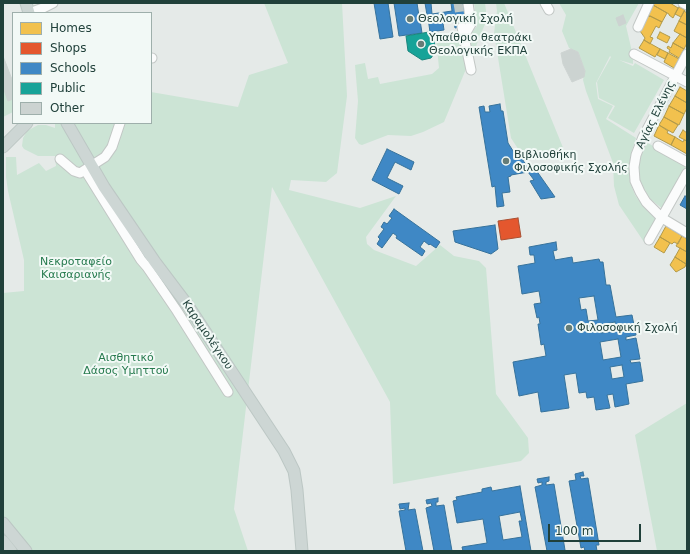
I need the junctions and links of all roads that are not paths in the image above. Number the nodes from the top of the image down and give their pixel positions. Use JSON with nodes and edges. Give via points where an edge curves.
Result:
{"nodes":[{"id":1,"x":53,"y":3,"type":"edge"},
{"id":2,"x":58,"y":3,"type":"edge"},
{"id":3,"x":468,"y":3,"type":"edge"},
{"id":4,"x":649,"y":3,"type":"edge"},
{"id":5,"x":683,"y":3,"type":"edge"},
{"id":6,"x":687,"y":5,"type":"edge"},
{"id":7,"x":32,"y":12,"type":"edge"},
{"id":8,"x":51,"y":12,"type":"edge"},
{"id":9,"x":462,"y":26,"type":"tunnel mouth"},
{"id":10,"x":638,"y":27,"type":"dead end"},
{"id":11,"x":464,"y":36,"type":"junction"},
{"id":12,"x":634,"y":54,"type":"dead end"},
{"id":13,"x":687,"y":54,"type":"edge"},
{"id":14,"x":471,"y":70,"type":"dead end"},
{"id":15,"x":675,"y":76,"type":"junction"},
{"id":16,"x":687,"y":82,"type":"edge"},
{"id":17,"x":28,"y":124,"type":"edge"},
{"id":18,"x":63,"y":124,"type":"edge"},
{"id":19,"x":67,"y":124,"type":"edge"},
{"id":20,"x":120,"y":124,"type":"edge"},
{"id":21,"x":73,"y":135,"type":"junction"},
{"id":22,"x":658,"y":146,"type":"dead end"},
{"id":23,"x":3,"y":147,"type":"edge"},
{"id":24,"x":60,"y":159,"type":"dead end"},
{"id":25,"x":687,"y":162,"type":"edge"},
{"id":26,"x":88,"y":167,"type":"junction"},
{"id":27,"x":687,"y":173,"type":"edge"},
{"id":28,"x":662,"y":218,"type":"junction"},
{"id":29,"x":687,"y":233,"type":"edge"},
{"id":30,"x":649,"y":240,"type":"dead end"},
{"id":31,"x":151,"y":265,"type":"junction"},
{"id":32,"x":225,"y":362,"type":"junction"},
{"id":33,"x":214,"y":370,"type":"junction"},
{"id":34,"x":228,"y":392,"type":"dead end"},
{"id":35,"x":3,"y":522,"type":"edge"},
{"id":36,"x":3,"y":541,"type":"edge"},
{"id":37,"x":11,"y":551,"type":"edge"},
{"id":38,"x":26,"y":551,"type":"edge"},
{"id":39,"x":302,"y":551,"type":"edge"}],
"edges":[{"from":1,"to":7,"type":"street"},
{"from":2,"to":8,"type":"street"},
{"from":3,"to":11,"type":"street","via":[[471,24]]},
{"from":4,"to":10,"type":"street"},
{"from":5,"to":6,"type":"street"},
{"from":9,"to":11,"type":"street"},
{"from":11,"to":14,"type":"street"},
{"from":12,"to":15,"type":"street"},
{"from":13,"to":15,"type":"street","name":"Αγίας Ελένης"},
{"from":15,"to":16,"type":"street"},
{"from":15,"to":28,"type":"street","name":"Αγίας Ελένης","via":[[639,146],[634,167],[635,180],[640,192]]},
{"from":17,"to":23,"type":"main road"},
{"from":18,"to":21,"type":"main road"},
{"from":19,"to":21,"type":"main road"},
{"from":20,"to":26,"type":"street","via":[[112,147],[105,157]]},
{"from":21,"to":26,"type":"main road","name":"Καραμολέγκου"},
{"from":22,"to":25,"type":"street"},
{"from":24,"to":26,"type":"street","via":[[76,173]]},
{"from":26,"to":31,"type":"main road","name":"Καραμολέγκου","via":[[104,187]]},
{"from":27,"to":28,"type":"street"},
{"from":28,"to":29,"type":"street","name":"Αγίας Ελένης"},
{"from":28,"to":30,"type":"street"},
{"from":31,"to":32,"type":"main road","name":"Καραμολέγκου","via":[[189,307]]},
{"from":31,"to":33,"type":"street"},
{"from":32,"to":33,"type":"street"},
{"from":32,"to":39,"type":"main road","name":"Καραμολέγκου","via":[[284,451],[294,471],[298,490]]},
{"from":33,"to":34,"type":"street"},
{"from":35,"to":38,"type":"main road"},
{"from":36,"to":37,"type":"main road"}]}
